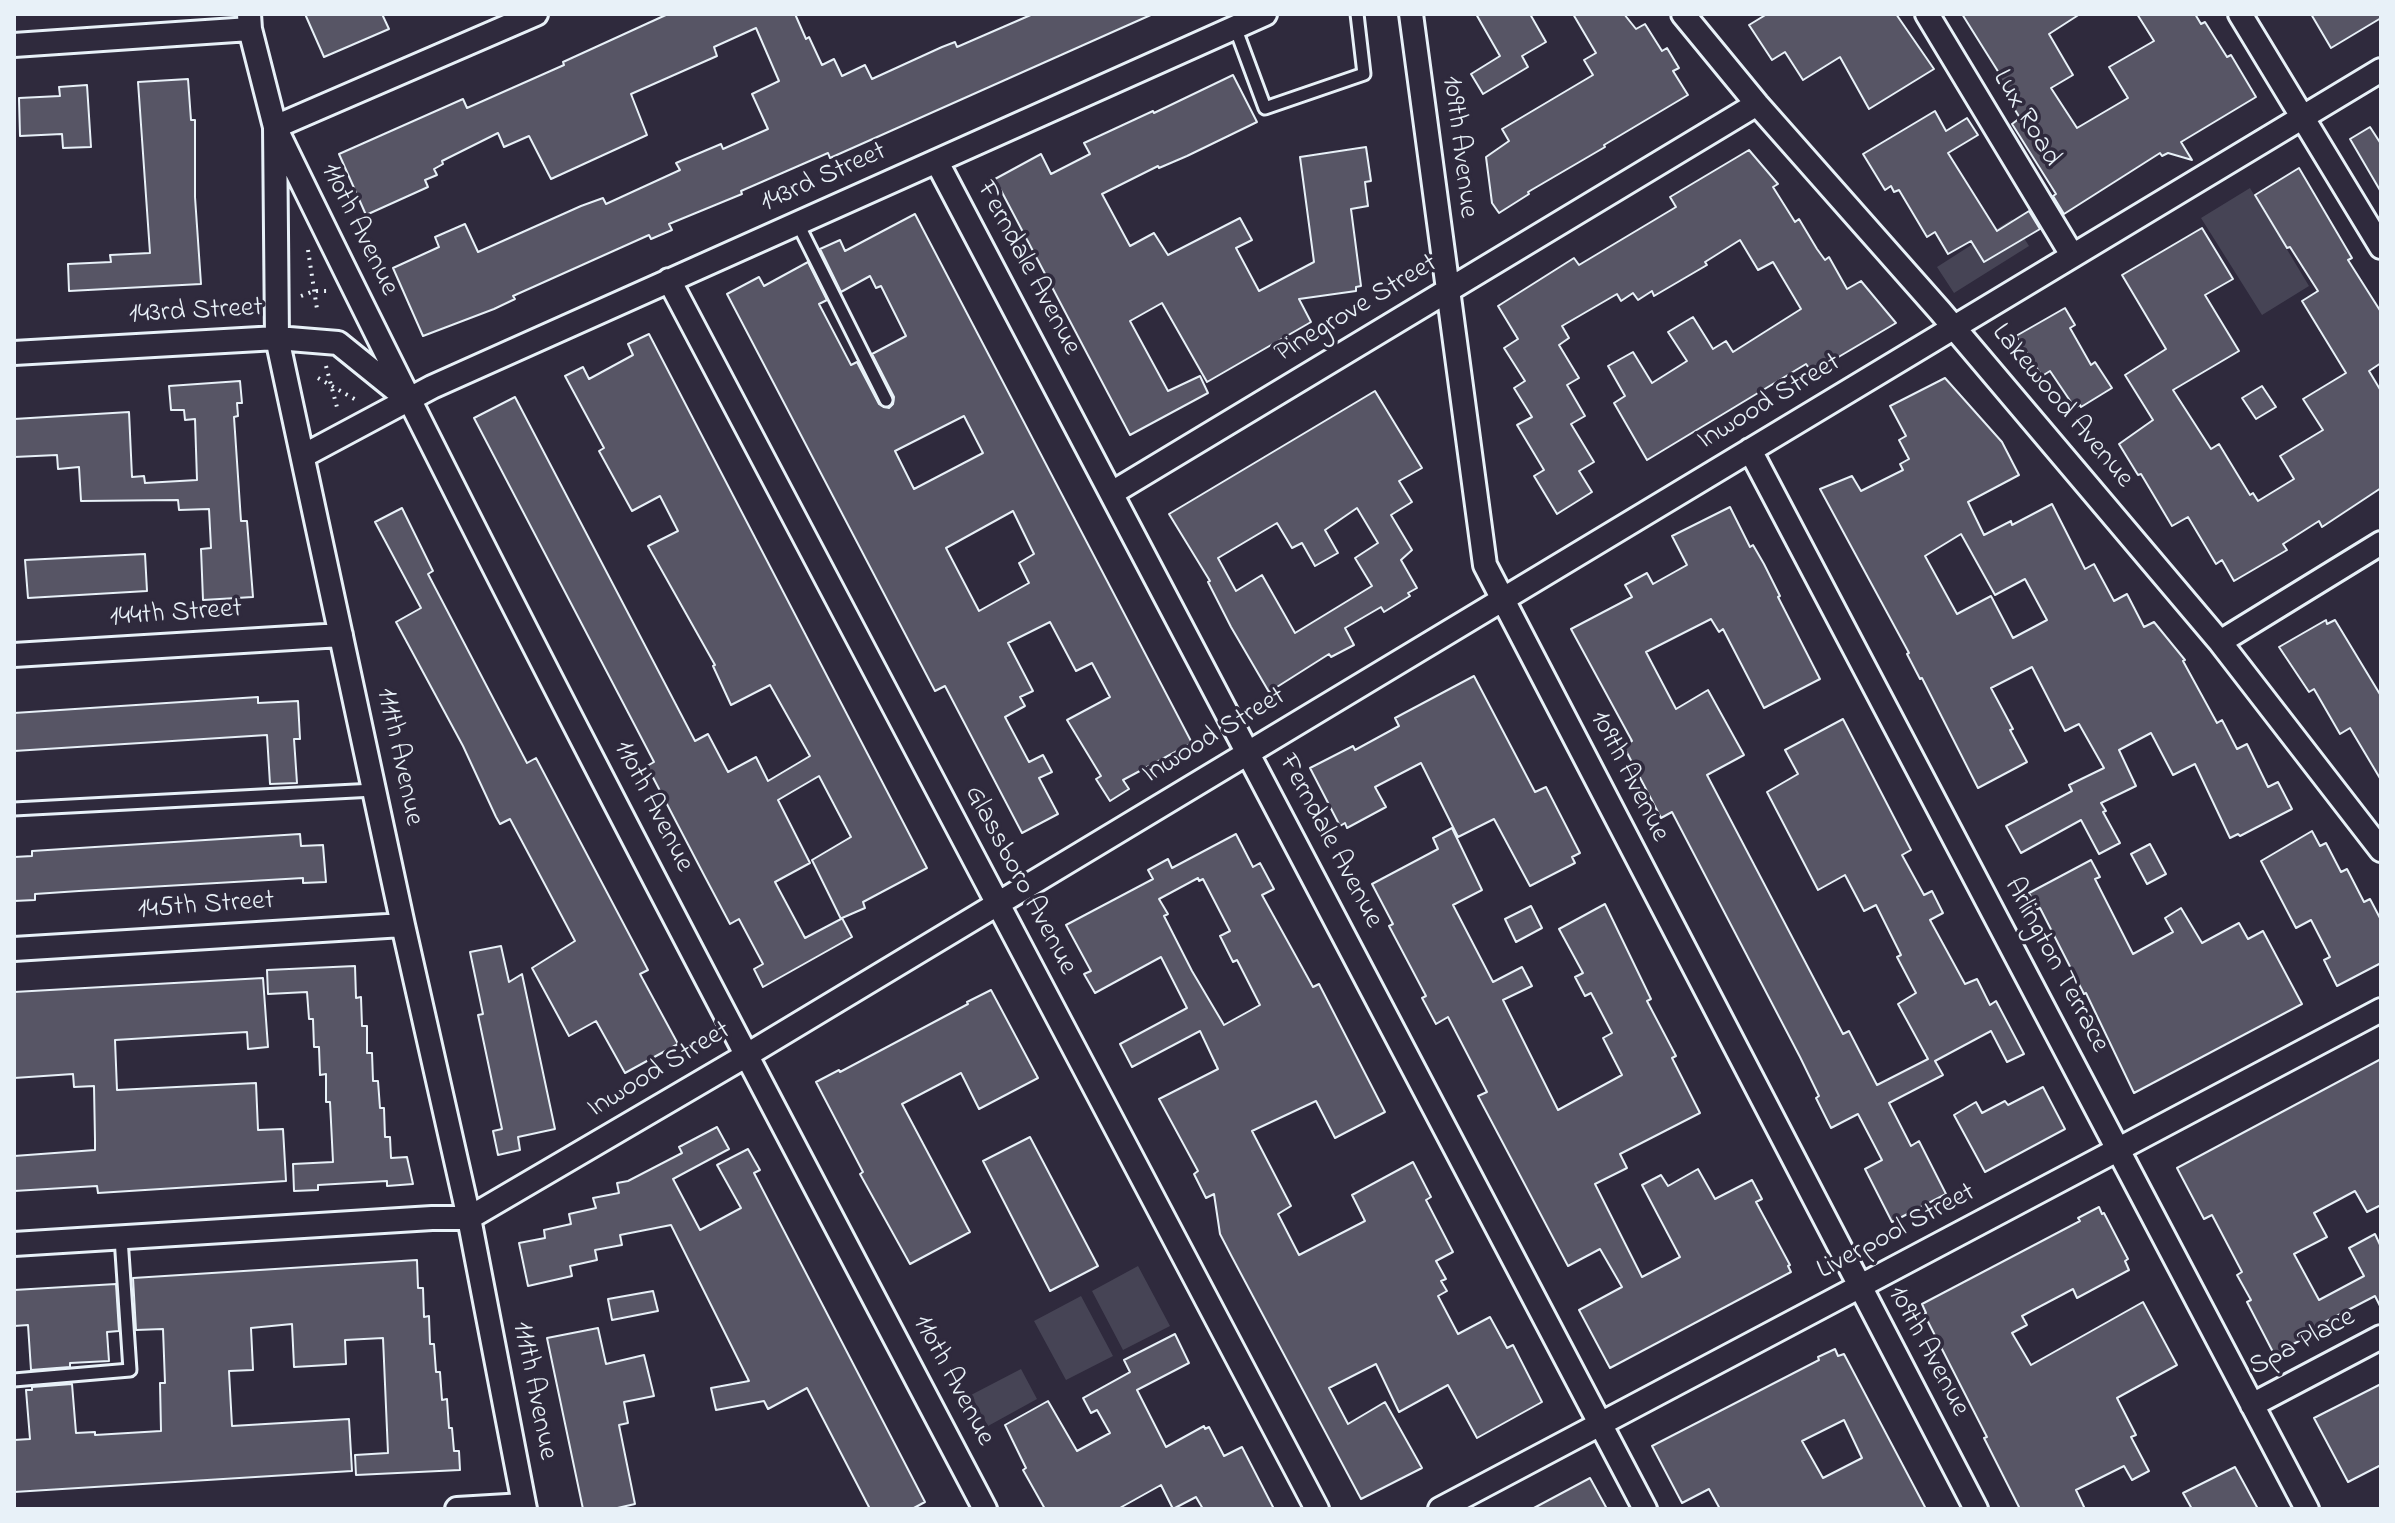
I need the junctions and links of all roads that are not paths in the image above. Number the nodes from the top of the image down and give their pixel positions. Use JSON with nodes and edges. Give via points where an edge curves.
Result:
{"nodes":[{"id":1,"x":536,"y":14,"type":"edge"},
{"id":2,"x":1265,"y":14,"type":"edge"},
{"id":3,"x":1357,"y":14,"type":"edge"},
{"id":4,"x":1411,"y":14,"type":"edge"},
{"id":5,"x":1927,"y":14,"type":"edge"},
{"id":6,"x":2240,"y":14,"type":"edge"},
{"id":7,"x":1686,"y":15,"type":"edge"},
{"id":8,"x":249,"y":22,"type":"edge"},
{"id":9,"x":1235,"y":27,"type":"junction"},
{"id":10,"x":14,"y":45,"type":"edge"},
{"id":11,"x":2381,"y":70,"type":"edge"},
{"id":12,"x":1757,"y":104,"type":"junction"},
{"id":13,"x":2302,"y":117,"type":"junction"},
{"id":14,"x":275,"y":127,"type":"junction"},
{"id":15,"x":937,"y":162,"type":"junction"},
{"id":16,"x":798,"y":224,"type":"junction"},
{"id":17,"x":2381,"y":247,"type":"edge"},
{"id":18,"x":2072,"y":255,"type":"junction"},
{"id":19,"x":669,"y":280,"type":"junction"},
{"id":20,"x":1446,"y":291,"type":"junction"},
{"id":21,"x":1954,"y":327,"type":"junction"},
{"id":22,"x":277,"y":338,"type":"junction"},
{"id":23,"x":14,"y":353,"type":"edge"},
{"id":24,"x":408,"y":400,"type":"junction"},
{"id":25,"x":886,"y":400,"type":"dead end"},
{"id":26,"x":1750,"y":450,"type":"junction"},
{"id":27,"x":303,"y":456,"type":"junction"},
{"id":28,"x":1112,"y":493,"type":"junction"},
{"id":29,"x":2381,"y":543,"type":"edge"},
{"id":30,"x":1502,"y":600,"type":"junction"},
{"id":31,"x":341,"y":635,"type":"junction"},
{"id":32,"x":2220,"y":642,"type":"junction"},
{"id":33,"x":14,"y":655,"type":"edge"},
{"id":34,"x":1248,"y":752,"type":"junction"},
{"id":35,"x":374,"y":790,"type":"junction"},
{"id":36,"x":14,"y":809,"type":"edge"},
{"id":37,"x":2381,"y":850,"type":"edge"},
{"id":38,"x":997,"y":904,"type":"junction"},
{"id":39,"x":403,"y":925,"type":"junction"},
{"id":40,"x":14,"y":949,"type":"edge"},
{"id":41,"x":2381,"y":1010,"type":"edge"},
{"id":42,"x":747,"y":1055,"type":"junction"},
{"id":43,"x":2118,"y":1151,"type":"junction"},
{"id":44,"x":469,"y":1218,"type":"junction"},
{"id":45,"x":121,"y":1238,"type":"junction"},
{"id":46,"x":14,"y":1244,"type":"edge"},
{"id":47,"x":1859,"y":1286,"type":"junction"},
{"id":48,"x":2381,"y":1337,"type":"edge"},
{"id":49,"x":14,"y":1380,"type":"edge"},
{"id":50,"x":2252,"y":1405,"type":"junction"},
{"id":51,"x":1600,"y":1423,"type":"junction"},
{"id":52,"x":524,"y":1507,"type":"edge"},
{"id":53,"x":457,"y":1509,"type":"edge"},
{"id":54,"x":985,"y":1509,"type":"edge"},
{"id":55,"x":1317,"y":1509,"type":"edge"},
{"id":56,"x":1440,"y":1509,"type":"edge"},
{"id":57,"x":1645,"y":1509,"type":"edge"},
{"id":58,"x":1976,"y":1509,"type":"edge"},
{"id":59,"x":2307,"y":1509,"type":"edge"}],
"edges":[{"from":1,"to":14,"type":"street"},
{"from":2,"to":9,"type":"street","name":"143rd Street"},
{"from":3,"to":9,"type":"lane","via":[[1364,74],[1265,108]]},
{"from":4,"to":20,"type":"street","name":"109th Avenue"},
{"from":5,"to":18,"type":"street","name":"Lux Road"},
{"from":6,"to":13,"type":"street"},
{"from":7,"to":12,"type":"street","name":"Lakewood Avenue"},
{"from":8,"to":10,"type":"street"},
{"from":8,"to":14,"type":"street","name":"111th Avenue"},
{"from":9,"to":15,"type":"street","name":"143rd Street"},
{"from":11,"to":13,"type":"street","name":"Inwood Street"},
{"from":12,"to":20,"type":"street","name":"Pinegrove Street"},
{"from":12,"to":21,"type":"street","name":"Lakewood Avenue"},
{"from":13,"to":17,"type":"street"},
{"from":13,"to":18,"type":"street","name":"Inwood Street"},
{"from":14,"to":22,"type":"street","name":"111th Avenue"},
{"from":14,"to":24,"type":"street","name":"110th Avenue"},
{"from":15,"to":16,"type":"street","name":"143rd Street"},
{"from":15,"to":28,"type":"street","name":"Ferndale Avenue"},
{"from":16,"to":19,"type":"street","name":"143rd Street"},
{"from":16,"to":25,"type":"lane"},
{"from":18,"to":21,"type":"street","name":"Inwood Street"},
{"from":19,"to":24,"type":"street","name":"143rd Street"},
{"from":19,"to":38,"type":"street","name":"Glassboro Avenue"},
{"from":20,"to":28,"type":"street","name":"Pinegrove Street"},
{"from":20,"to":30,"type":"street","name":"109th Avenue","via":[[1485,565]]},
{"from":21,"to":26,"type":"street","name":"Inwood Street"},
{"from":21,"to":32,"type":"street","name":"Lakewood Avenue"},
{"from":22,"to":23,"type":"street","name":"143rd Street"},
{"from":22,"to":24,"type":"street","name":"143rd Street","via":[[338,343]]},
{"from":22,"to":27,"type":"street","name":"111th Avenue"},
{"from":24,"to":27,"type":"street","name":"143rd Street"},
{"from":24,"to":42,"type":"street","name":"110th Avenue"},
{"from":26,"to":30,"type":"street","name":"Inwood Street"},
{"from":26,"to":43,"type":"street","name":"Arlington Terrace"},
{"from":27,"to":31,"type":"street","name":"111th Avenue"},
{"from":28,"to":34,"type":"street","name":"Ferndale Avenue"},
{"from":29,"to":32,"type":"street"},
{"from":30,"to":34,"type":"street","name":"Inwood Street"},
{"from":30,"to":47,"type":"street","name":"109th Avenue"},
{"from":31,"to":33,"type":"street","name":"144th Street"},
{"from":31,"to":35,"type":"street","name":"111th Avenue"},
{"from":32,"to":37,"type":"street","name":"Lakewood Avenue"},
{"from":34,"to":38,"type":"street","name":"Inwood Street"},
{"from":34,"to":51,"type":"street","name":"Ferndale Avenue"},
{"from":35,"to":36,"type":"lane"},
{"from":35,"to":39,"type":"street","name":"111th Avenue"},
{"from":38,"to":42,"type":"street","name":"Inwood Street"},
{"from":38,"to":55,"type":"street","name":"Glassboro Avenue"},
{"from":39,"to":40,"type":"street","name":"145th Street"},
{"from":39,"to":44,"type":"street","name":"111th Avenue"},
{"from":41,"to":43,"type":"street","name":"Liverpool Street"},
{"from":42,"to":44,"type":"street","name":"Inwood Street"},
{"from":42,"to":54,"type":"street","name":"110th Avenue"},
{"from":43,"to":47,"type":"street","name":"Liverpool Street"},
{"from":43,"to":50,"type":"street","name":"Arlington Terrace"},
{"from":44,"to":45,"type":"street","name":"Inwood Street"},
{"from":44,"to":52,"type":"street","name":"111th Avenue"},
{"from":45,"to":46,"type":"street","name":"Inwood Street"},
{"from":45,"to":49,"type":"lane","via":[[130,1370]]},
{"from":47,"to":51,"type":"street","name":"Liverpool Street"},
{"from":47,"to":58,"type":"street","name":"109th Avenue"},
{"from":48,"to":50,"type":"street","name":"Spa Place"},
{"from":50,"to":59,"type":"street","name":"Arlington Terrace"},
{"from":51,"to":56,"type":"street","name":"Liverpool Street"},
{"from":51,"to":57,"type":"street","name":"Ferndale Avenue"},
{"from":52,"to":53,"type":"street"}]}
